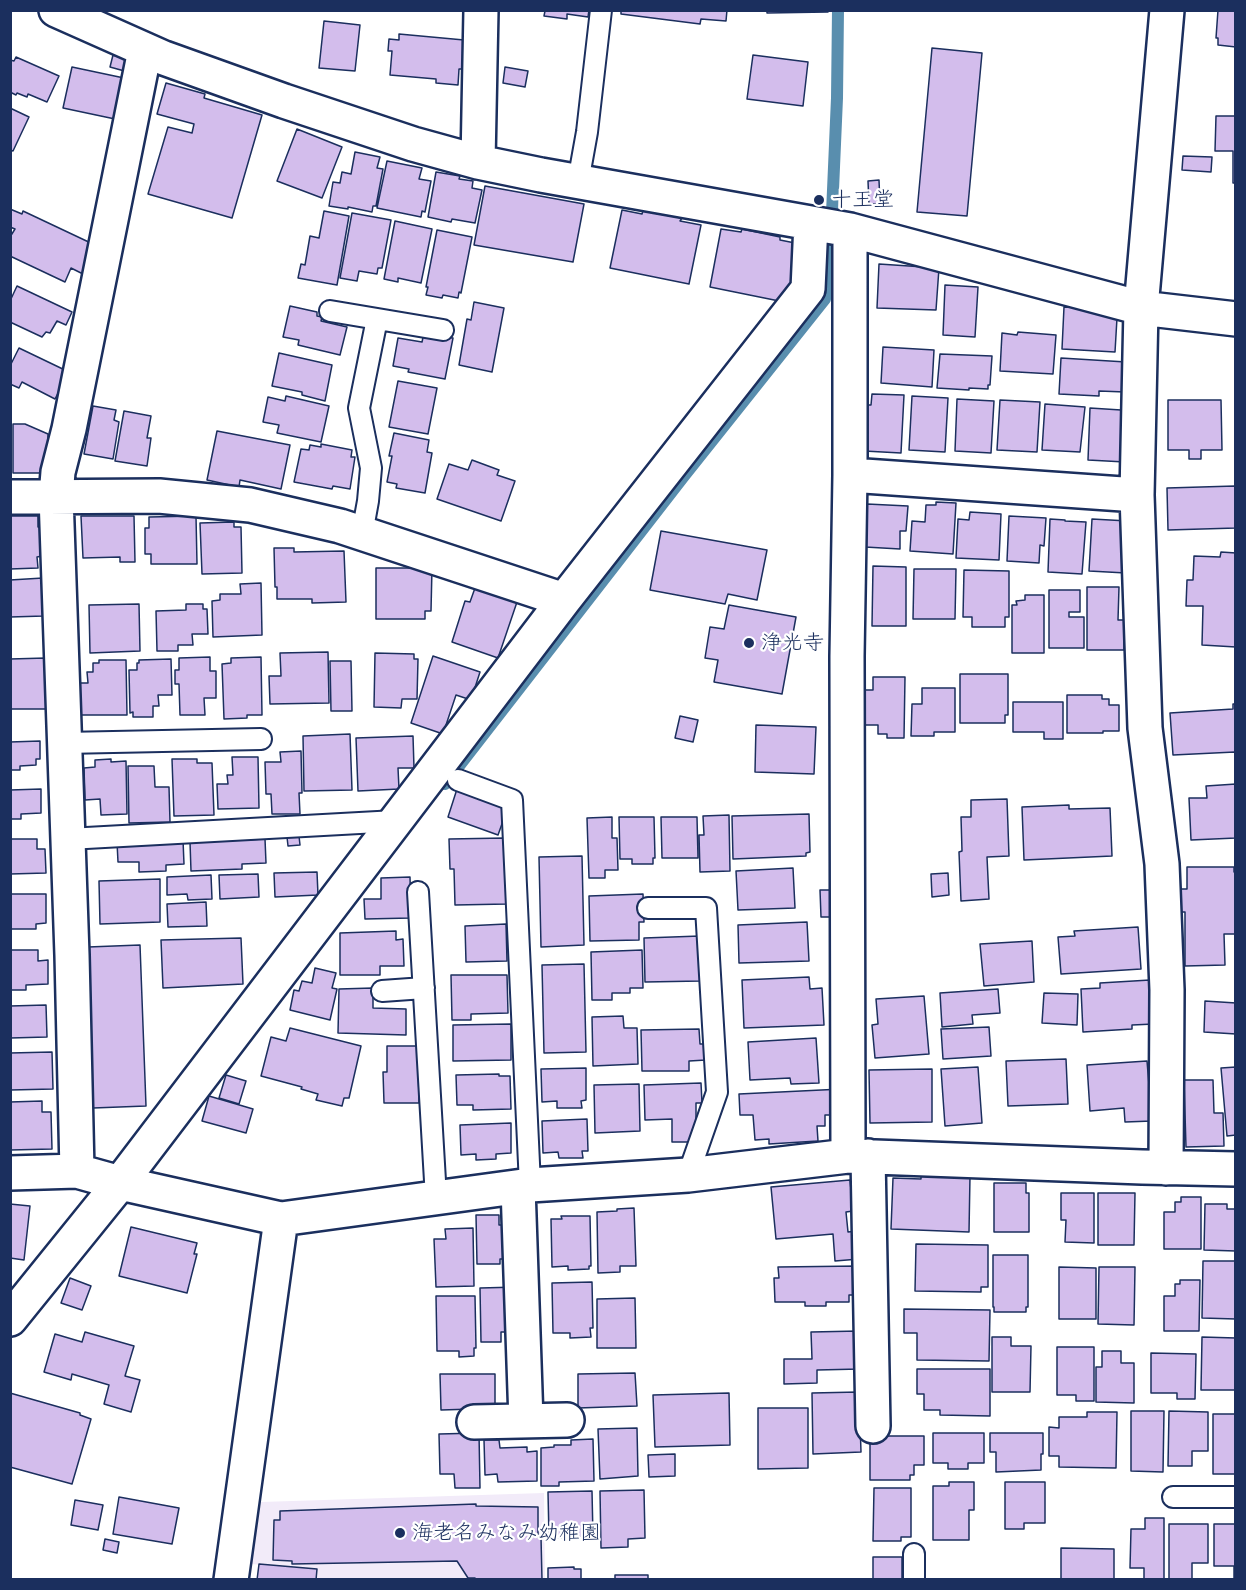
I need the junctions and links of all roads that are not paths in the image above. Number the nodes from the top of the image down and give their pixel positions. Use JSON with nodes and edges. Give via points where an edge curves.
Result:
{"nodes":[{"id":1,"x":56,"y":10,"type":"edge"},
{"id":2,"x":481,"y":10,"type":"edge"},
{"id":3,"x":601,"y":10,"type":"edge"},
{"id":4,"x":1167,"y":10,"type":"edge"},
{"id":5,"x":145,"y":50,"type":"junction"},
{"id":6,"x":478,"y":162,"type":"junction"},
{"id":7,"x":578,"y":182,"type":"junction"},
{"id":8,"x":830,"y":226,"type":"junction"},
{"id":9,"x":1140,"y":308,"type":"junction"},
{"id":10,"x":330,"y":311,"type":"dead end"},
{"id":11,"x":377,"y":319,"type":"junction"},
{"id":12,"x":1236,"y":319,"type":"edge"},
{"id":13,"x":443,"y":330,"type":"dead end"},
{"id":14,"x":849,"y":475,"type":"junction"},
{"id":15,"x":1137,"y":495,"type":"junction"},
{"id":16,"x":56,"y":496,"type":"junction"},
{"id":17,"x":10,"y":497,"type":"edge"},
{"id":18,"x":362,"y":534,"type":"junction"},
{"id":19,"x":564,"y":600,"type":"junction"},
{"id":20,"x":261,"y":740,"type":"dead end"},
{"id":21,"x":64,"y":743,"type":"junction"},
{"id":22,"x":458,"y":780,"type":"dead end"},
{"id":23,"x":396,"y":821,"type":"junction"},
{"id":24,"x":68,"y":839,"type":"junction"},
{"id":25,"x":418,"y":892,"type":"dead end"},
{"id":26,"x":648,"y":908,"type":"dead end"},
{"id":27,"x":423,"y":988,"type":"junction"},
{"id":28,"x":382,"y":991,"type":"dead end"},
{"id":29,"x":858,"y":1156,"type":"junction"},
{"id":30,"x":1166,"y":1168,"type":"junction"},
{"id":31,"x":1236,"y":1169,"type":"edge"},
{"id":32,"x":76,"y":1171,"type":"junction"},
{"id":33,"x":10,"y":1173,"type":"edge"},
{"id":34,"x":688,"y":1175,"type":"junction"},
{"id":35,"x":120,"y":1183,"type":"junction"},
{"id":36,"x":524,"y":1186,"type":"junction"},
{"id":37,"x":436,"y":1198,"type":"junction"},
{"id":38,"x":281,"y":1219,"type":"junction"},
{"id":39,"x":10,"y":1319,"type":"edge"},
{"id":40,"x":567,"y":1420,"type":"dead end"},
{"id":41,"x":526,"y":1421,"type":"junction"},
{"id":42,"x":474,"y":1422,"type":"dead end"},
{"id":43,"x":873,"y":1426,"type":"dead end"},
{"id":44,"x":1173,"y":1497,"type":"dead end"},
{"id":45,"x":1236,"y":1497,"type":"edge"},
{"id":46,"x":914,"y":1554,"type":"dead end"},
{"id":47,"x":231,"y":1580,"type":"edge"},
{"id":48,"x":914,"y":1580,"type":"edge"}],
"edges":[{"from":1,"to":5,"type":"street"},
{"from":2,"to":6,"type":"street"},
{"from":3,"to":7,"type":"lane"},
{"from":4,"to":9,"type":"street"},
{"from":5,"to":6,"type":"street","via":[[294,105]]},
{"from":5,"to":16,"type":"street"},
{"from":6,"to":7,"type":"street"},
{"from":7,"to":8,"type":"street"},
{"from":8,"to":9,"type":"street"},
{"from":8,"to":14,"type":"street"},
{"from":8,"to":19,"type":"street","via":[[808,289]]},
{"from":9,"to":12,"type":"street"},
{"from":9,"to":15,"type":"street"},
{"from":10,"to":11,"type":"lane"},
{"from":11,"to":13,"type":"lane"},
{"from":11,"to":18,"type":"lane","via":[[359,408],[371,468]]},
{"from":14,"to":15,"type":"street"},
{"from":14,"to":29,"type":"street","via":[[847,656]]},
{"from":15,"to":30,"type":"street","via":[[1145,728],[1162,864],[1167,990]]},
{"from":16,"to":17,"type":"street"},
{"from":16,"to":18,"type":"street","via":[[159,496],[250,506]]},
{"from":16,"to":21,"type":"street"},
{"from":18,"to":19,"type":"street"},
{"from":19,"to":23,"type":"street"},
{"from":20,"to":21,"type":"lane"},
{"from":21,"to":24,"type":"street"},
{"from":22,"to":36,"type":"lane","via":[[512,800]]},
{"from":23,"to":24,"type":"lane"},
{"from":23,"to":35,"type":"street"},
{"from":24,"to":32,"type":"street"},
{"from":25,"to":27,"type":"lane"},
{"from":26,"to":34,"type":"lane","via":[[706,908],[717,1092]]},
{"from":27,"to":28,"type":"lane"},
{"from":27,"to":37,"type":"lane"},
{"from":29,"to":30,"type":"street"},
{"from":29,"to":34,"type":"street"},
{"from":29,"to":43,"type":"street"},
{"from":30,"to":31,"type":"street"},
{"from":32,"to":33,"type":"street"},
{"from":32,"to":35,"type":"street"},
{"from":34,"to":36,"type":"street"},
{"from":35,"to":38,"type":"street"},
{"from":35,"to":39,"type":"street"},
{"from":36,"to":37,"type":"street"},
{"from":36,"to":41,"type":"street"},
{"from":37,"to":38,"type":"street"},
{"from":38,"to":47,"type":"street"},
{"from":40,"to":41,"type":"street"},
{"from":41,"to":42,"type":"street"},
{"from":44,"to":45,"type":"lane"},
{"from":46,"to":48,"type":"lane"}]}
